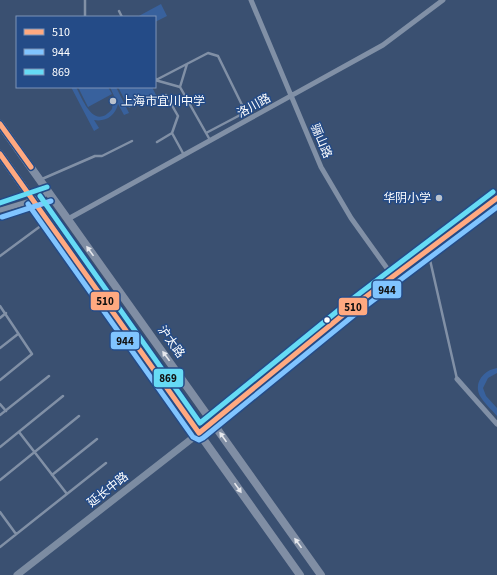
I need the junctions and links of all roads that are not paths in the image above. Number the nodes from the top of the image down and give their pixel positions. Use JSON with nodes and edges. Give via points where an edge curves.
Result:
{"nodes":[{"id":1,"x":85,"y":0,"type":"edge"},
{"id":2,"x":251,"y":0,"type":"edge"},
{"id":3,"x":443,"y":0,"type":"edge"},
{"id":4,"x":119,"y":11,"type":"dead end"},
{"id":5,"x":85,"y":16,"type":"edge"},
{"id":6,"x":122,"y":16,"type":"edge"},
{"id":7,"x":187,"y":64,"type":"junction"},
{"id":8,"x":156,"y":79,"type":"edge"},
{"id":9,"x":156,"y":79,"type":"edge"},
{"id":10,"x":180,"y":87,"type":"junction"},
{"id":11,"x":166,"y":95,"type":"dead end"},
{"id":12,"x":291,"y":96,"type":"junction"},
{"id":13,"x":0,"y":124,"type":"edge"},
{"id":14,"x":172,"y":133,"type":"junction"},
{"id":15,"x":206,"y":133,"type":"junction"},
{"id":16,"x":210,"y":140,"type":"junction"},
{"id":17,"x":132,"y":141,"type":"dead end"},
{"id":18,"x":157,"y":142,"type":"dead end"},
{"id":19,"x":0,"y":154,"type":"edge"},
{"id":20,"x":184,"y":155,"type":"junction"},
{"id":21,"x":40,"y":180,"type":"junction"},
{"id":22,"x":48,"y":192,"type":"junction"},
{"id":23,"x":497,"y":198,"type":"edge"},
{"id":24,"x":34,"y":200,"type":"junction"},
{"id":25,"x":0,"y":210,"type":"edge"},
{"id":26,"x":68,"y":219,"type":"junction"},
{"id":27,"x":48,"y":221,"type":"junction"},
{"id":28,"x":428,"y":251,"type":"junction"},
{"id":29,"x":0,"y":256,"type":"edge"},
{"id":30,"x":394,"y":278,"type":"junction"},
{"id":31,"x":0,"y":306,"type":"edge"},
{"id":32,"x":6,"y":313,"type":"junction"},
{"id":33,"x":0,"y":318,"type":"edge"},
{"id":34,"x":18,"y":334,"type":"junction"},
{"id":35,"x":0,"y":348,"type":"edge"},
{"id":36,"x":49,"y":376,"type":"dead end"},
{"id":37,"x":457,"y":379,"type":"joint"},
{"id":38,"x":0,"y":380,"type":"edge"},
{"id":39,"x":63,"y":396,"type":"dead end"},
{"id":40,"x":0,"y":404,"type":"edge"},
{"id":41,"x":6,"y":411,"type":"junction"},
{"id":42,"x":0,"y":415,"type":"edge"},
{"id":43,"x":79,"y":416,"type":"dead end"},
{"id":44,"x":213,"y":422,"type":"junction"},
{"id":45,"x":497,"y":424,"type":"edge"},
{"id":46,"x":19,"y":432,"type":"junction"},
{"id":47,"x":199,"y":433,"type":"junction"},
{"id":48,"x":97,"y":439,"type":"dead end"},
{"id":49,"x":0,"y":447,"type":"edge"},
{"id":50,"x":35,"y":452,"type":"junction"},
{"id":51,"x":106,"y":463,"type":"dead end"},
{"id":52,"x":52,"y":475,"type":"junction"},
{"id":53,"x":0,"y":480,"type":"edge"},
{"id":54,"x":67,"y":494,"type":"junction"},
{"id":55,"x":1,"y":514,"type":"edge"},
{"id":56,"x":16,"y":534,"type":"junction"},
{"id":57,"x":0,"y":547,"type":"edge"},
{"id":58,"x":17,"y":575,"type":"edge"},
{"id":59,"x":300,"y":575,"type":"edge"},
{"id":60,"x":320,"y":575,"type":"edge"}],
"edges":[{"from":1,"to":5,"type":"lane"},
{"from":2,"to":12,"type":"street","name":"骊山路"},
{"from":3,"to":12,"type":"street","name":"洛川路","via":[[383,45]]},
{"from":4,"to":6,"type":"lane"},
{"from":7,"to":8,"type":"lane"},
{"from":7,"to":10,"type":"lane"},
{"from":7,"to":15,"type":"lane","via":[[208,53],[218,56],[244,109],[244,112]]},
{"from":9,"to":10,"type":"lane"},
{"from":10,"to":15,"type":"lane"},
{"from":11,"to":14,"type":"lane","via":[[178,116]]},
{"from":12,"to":16,"type":"street","name":"洛川路"},
{"from":12,"to":30,"type":"street","name":"骊山路","via":[[321,167],[335,192]]},
{"from":13,"to":21,"type":"main road","name":"沪太路"},
{"from":14,"to":18,"type":"lane"},
{"from":14,"to":20,"type":"lane"},
{"from":15,"to":16,"type":"lane"},
{"from":16,"to":20,"type":"street","name":"洛川路"},
{"from":17,"to":21,"type":"lane","via":[[102,156],[96,156]]},
{"from":19,"to":24,"type":"main road"},
{"from":20,"to":26,"type":"street","name":"洛川路"},
{"from":21,"to":22,"type":"main road","name":"沪太路"},
{"from":22,"to":24,"type":"street"},
{"from":22,"to":26,"type":"main road","name":"沪太路"},
{"from":23,"to":28,"type":"street","name":"延长中路"},
{"from":24,"to":25,"type":"street"},
{"from":24,"to":27,"type":"main road"},
{"from":44,"to":26,"type":"main road","name":"沪太路","one_way":true},
{"from":27,"to":29,"type":"lane"},
{"from":27,"to":47,"type":"main road"},
{"from":28,"to":30,"type":"street","name":"延长中路"},
{"from":28,"to":37,"type":"lane"},
{"from":30,"to":44,"type":"street","name":"延长中路","via":[[355,305]]},
{"from":31,"to":32,"type":"lane"},
{"from":32,"to":33,"type":"lane"},
{"from":32,"to":34,"type":"lane"},
{"from":34,"to":35,"type":"lane"},
{"from":34,"to":38,"type":"lane","via":[[32,354]]},
{"from":36,"to":41,"type":"lane"},
{"from":37,"to":45,"type":"street"},
{"from":39,"to":46,"type":"lane"},
{"from":40,"to":41,"type":"lane"},
{"from":41,"to":42,"type":"lane"},
{"from":43,"to":50,"type":"lane"},
{"from":44,"to":47,"type":"street","name":"延长中路"},
{"from":60,"to":44,"type":"main road","name":"沪太路","one_way":true},
{"from":46,"to":49,"type":"lane"},
{"from":46,"to":50,"type":"lane"},
{"from":47,"to":58,"type":"street","name":"延长中路"},
{"from":47,"to":59,"type":"main road","one_way":true},
{"from":48,"to":52,"type":"lane"},
{"from":50,"to":52,"type":"lane"},
{"from":50,"to":53,"type":"lane"},
{"from":51,"to":54,"type":"lane"},
{"from":52,"to":54,"type":"lane"},
{"from":54,"to":56,"type":"lane"},
{"from":55,"to":56,"type":"lane"},
{"from":56,"to":57,"type":"lane"}]}
